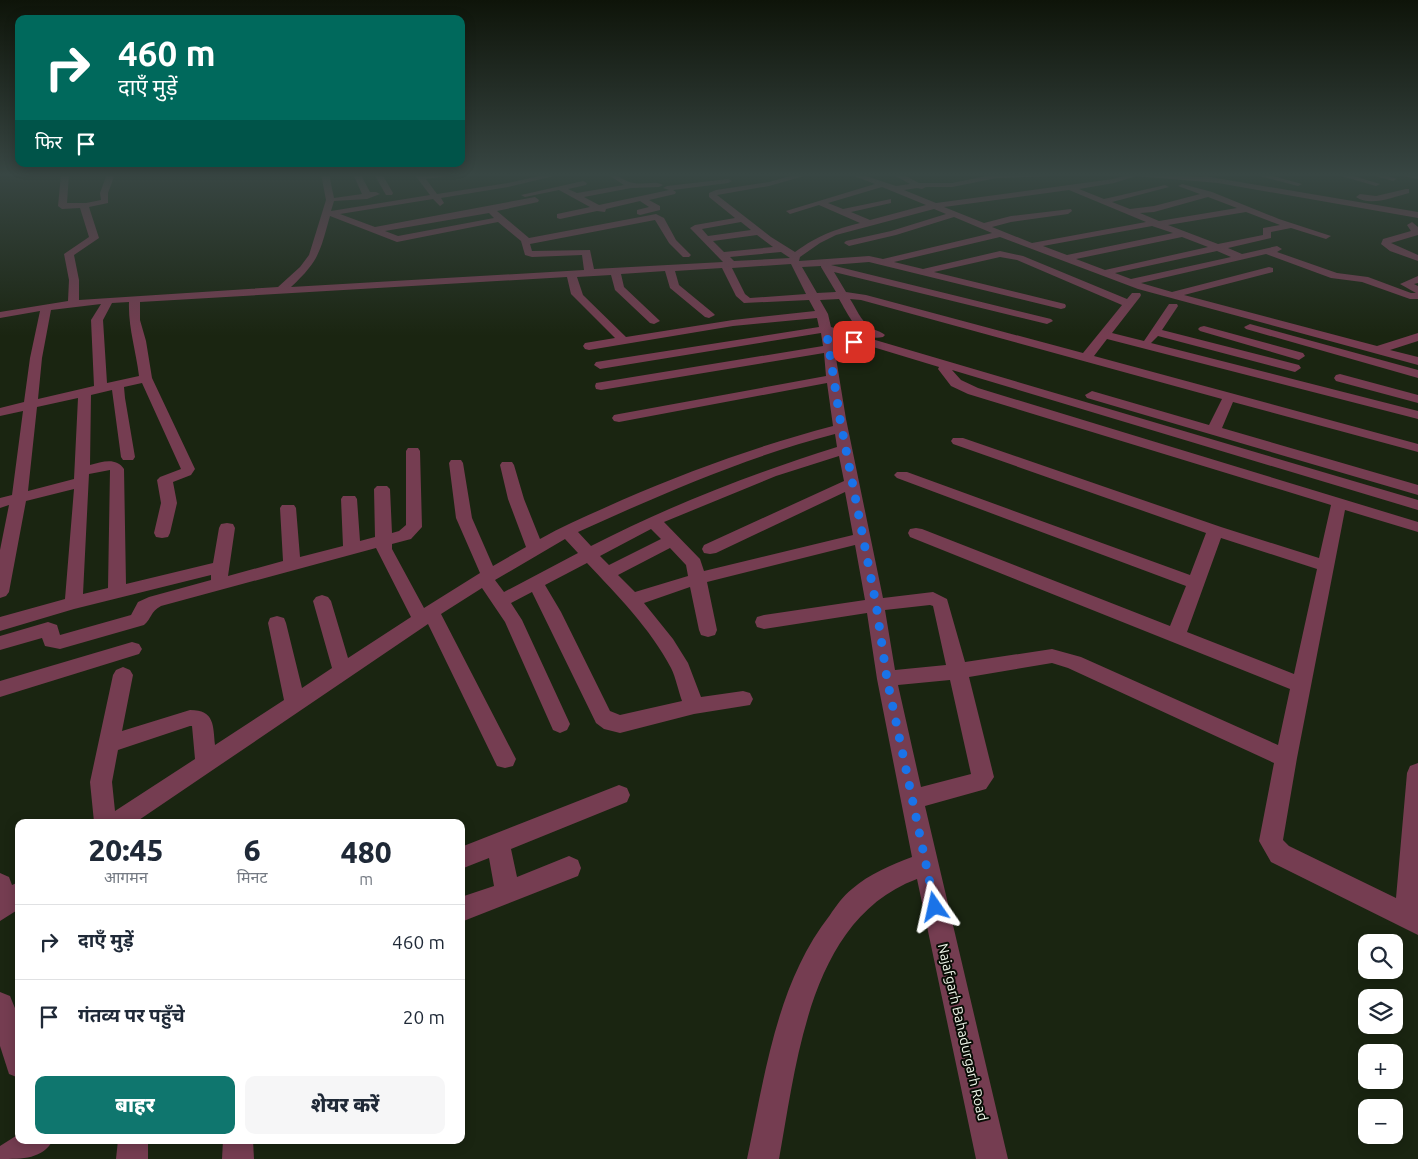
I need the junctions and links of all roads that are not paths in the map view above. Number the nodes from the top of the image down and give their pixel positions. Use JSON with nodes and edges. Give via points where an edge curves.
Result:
{"nodes":[{"id":1,"x":91,"y":228,"type":"edge"},
{"id":2,"x":326,"y":228,"type":"edge"},
{"id":3,"x":371,"y":228,"type":"edge"},
{"id":4,"x":386,"y":228,"type":"edge"},
{"id":5,"x":457,"y":228,"type":"edge"},
{"id":6,"x":511,"y":228,"type":"edge"},
{"id":7,"x":585,"y":228,"type":"edge"},
{"id":8,"x":665,"y":228,"type":"edge"},
{"id":9,"x":695,"y":228,"type":"edge"},
{"id":10,"x":852,"y":228,"type":"edge"},
{"id":11,"x":909,"y":228,"type":"edge"},
{"id":12,"x":988,"y":228,"type":"edge"},
{"id":13,"x":1126,"y":228,"type":"edge"},
{"id":14,"x":1167,"y":228,"type":"edge"},
{"id":15,"x":1277,"y":228,"type":"edge"},
{"id":16,"x":1298,"y":228,"type":"edge"},
{"id":17,"x":1416,"y":228,"type":"edge"},
{"id":18,"x":579,"y":229,"type":"joint"},
{"id":19,"x":756,"y":229,"type":"junction"},
{"id":20,"x":376,"y":230,"type":"junction"},
{"id":21,"x":1116,"y":230,"type":"junction"},
{"id":22,"x":1053,"y":231,"type":"dead end"},
{"id":23,"x":699,"y":232,"type":"junction"},
{"id":24,"x":1001,"y":234,"type":"junction"},
{"id":25,"x":1182,"y":234,"type":"junction"},
{"id":26,"x":1029,"y":235,"type":"dead end"},
{"id":27,"x":1326,"y":236,"type":"dead end"},
{"id":28,"x":1011,"y":238,"type":"junction"},
{"id":29,"x":1070,"y":238,"type":"junction"},
{"id":30,"x":768,"y":239,"type":"junction"},
{"id":31,"x":526,"y":240,"type":"junction"},
{"id":32,"x":1142,"y":241,"type":"junction"},
{"id":33,"x":710,"y":242,"type":"junction"},
{"id":34,"x":849,"y":243,"type":"dead end"},
{"id":35,"x":1030,"y":246,"type":"junction"},
{"id":36,"x":1215,"y":247,"type":"junction"},
{"id":37,"x":782,"y":249,"type":"junction"},
{"id":38,"x":1277,"y":249,"type":"dead end"},
{"id":39,"x":1266,"y":251,"type":"junction"},
{"id":40,"x":686,"y":255,"type":"dead end"},
{"id":41,"x":1241,"y":257,"type":"junction"},
{"id":42,"x":1418,"y":258,"type":"edge"},
{"id":43,"x":1064,"y":259,"type":"junction"},
{"id":44,"x":795,"y":261,"type":"junction"},
{"id":45,"x":727,"y":262,"type":"junction"},
{"id":46,"x":884,"y":262,"type":"junction"},
{"id":47,"x":825,"y":265,"type":"junction"},
{"id":48,"x":668,"y":269,"type":"junction"},
{"id":49,"x":1269,"y":270,"type":"dead end"},
{"id":50,"x":614,"y":272,"type":"junction"},
{"id":51,"x":924,"y":272,"type":"junction"},
{"id":52,"x":589,"y":273,"type":"junction"},
{"id":53,"x":1103,"y":273,"type":"junction"},
{"id":54,"x":571,"y":274,"type":"junction"},
{"id":55,"x":1418,"y":279,"type":"edge"},
{"id":56,"x":1130,"y":283,"type":"junction"},
{"id":57,"x":1418,"y":290,"type":"edge"},
{"id":58,"x":285,"y":291,"type":"junction"},
{"id":59,"x":844,"y":295,"type":"junction"},
{"id":60,"x":1071,"y":295,"type":"junction"},
{"id":61,"x":1136,"y":295,"type":"junction"},
{"id":62,"x":1418,"y":296,"type":"edge"},
{"id":63,"x":814,"y":297,"type":"junction"},
{"id":64,"x":135,"y":299,"type":"junction"},
{"id":65,"x":1173,"y":300,"type":"junction"},
{"id":66,"x":108,"y":301,"type":"junction"},
{"id":67,"x":73,"y":303,"type":"junction"},
{"id":68,"x":46,"y":307,"type":"junction"},
{"id":69,"x":0,"y":314,"type":"edge"},
{"id":70,"x":709,"y":315,"type":"dead end"},
{"id":71,"x":1212,"y":317,"type":"junction"},
{"id":72,"x":654,"y":321,"type":"dead end"},
{"id":73,"x":1047,"y":321,"type":"junction"},
{"id":74,"x":715,"y":326,"type":"junction"},
{"id":75,"x":1204,"y":329,"type":"junction"},
{"id":76,"x":1155,"y":332,"type":"junction"},
{"id":77,"x":826,"y":334,"type":"junction"},
{"id":78,"x":1106,"y":335,"type":"junction"},
{"id":79,"x":1418,"y":336,"type":"edge"},
{"id":80,"x":624,"y":340,"type":"junction"},
{"id":81,"x":1028,"y":342,"type":"junction"},
{"id":82,"x":1195,"y":342,"type":"junction"},
{"id":83,"x":725,"y":343,"type":"junction"},
{"id":84,"x":1305,"y":343,"type":"junction"},
{"id":85,"x":875,"y":345,"type":"junction"},
{"id":86,"x":589,"y":346,"type":"dead end"},
{"id":87,"x":1146,"y":346,"type":"junction"},
{"id":88,"x":1377,"y":350,"type":"junction"},
{"id":89,"x":662,"y":354,"type":"junction"},
{"id":90,"x":1348,"y":355,"type":"junction"},
{"id":91,"x":1086,"y":358,"type":"junction"},
{"id":92,"x":1418,"y":361,"type":"edge"},
{"id":93,"x":1297,"y":362,"type":"junction"},
{"id":94,"x":600,"y":364,"type":"dead end"},
{"id":95,"x":944,"y":369,"type":"junction"},
{"id":96,"x":681,"y":372,"type":"junction"},
{"id":97,"x":1418,"y":374,"type":"edge"},
{"id":98,"x":146,"y":378,"type":"junction"},
{"id":99,"x":834,"y":378,"type":"junction"},
{"id":100,"x":1340,"y":378,"type":"junction"},
{"id":101,"x":1290,"y":382,"type":"junction"},
{"id":102,"x":118,"y":385,"type":"junction"},
{"id":103,"x":601,"y":386,"type":"dead end"},
{"id":104,"x":101,"y":389,"type":"junction"},
{"id":105,"x":85,"y":393,"type":"junction"},
{"id":106,"x":1335,"y":394,"type":"junction"},
{"id":107,"x":1229,"y":397,"type":"junction"},
{"id":108,"x":1418,"y":398,"type":"edge"},
{"id":109,"x":30,"y":406,"type":"junction"},
{"id":110,"x":0,"y":412,"type":"edge"},
{"id":111,"x":1418,"y":415,"type":"edge"},
{"id":112,"x":619,"y":418,"type":"dead end"},
{"id":113,"x":841,"y":428,"type":"junction"},
{"id":114,"x":1214,"y":430,"type":"junction"},
{"id":115,"x":958,"y":441,"type":"dead end"},
{"id":116,"x":1418,"y":448,"type":"edge"},
{"id":117,"x":845,"y":450,"type":"junction"},
{"id":118,"x":412,"y":451,"type":"dead end"},
{"id":119,"x":128,"y":457,"type":"dead end"},
{"id":120,"x":456,"y":463,"type":"dead end"},
{"id":121,"x":507,"y":465,"type":"dead end"},
{"id":122,"x":902,"y":475,"type":"dead end"},
{"id":123,"x":82,"y":477,"type":"junction"},
{"id":124,"x":852,"y":483,"type":"junction"},
{"id":125,"x":382,"y":489,"type":"dead end"},
{"id":126,"x":1418,"y":490,"type":"edge"},
{"id":127,"x":18,"y":498,"type":"junction"},
{"id":128,"x":349,"y":499,"type":"dead end"},
{"id":129,"x":0,"y":503,"type":"edge"},
{"id":130,"x":1339,"y":503,"type":"junction"},
{"id":131,"x":1418,"y":505,"type":"edge"},
{"id":132,"x":288,"y":508,"type":"dead end"},
{"id":133,"x":1418,"y":511,"type":"edge"},
{"id":134,"x":653,"y":521,"type":"junction"},
{"id":135,"x":1418,"y":527,"type":"edge"},
{"id":136,"x":227,"y":528,"type":"dead end"},
{"id":137,"x":567,"y":531,"type":"junction"},
{"id":138,"x":1215,"y":531,"type":"junction"},
{"id":139,"x":162,"y":533,"type":"dead end"},
{"id":140,"x":916,"y":533,"type":"dead end"},
{"id":141,"x":863,"y":538,"type":"junction"},
{"id":142,"x":673,"y":540,"type":"junction"},
{"id":143,"x":382,"y":541,"type":"junction"},
{"id":144,"x":535,"y":548,"type":"junction"},
{"id":145,"x":352,"y":549,"type":"junction"},
{"id":146,"x":710,"y":549,"type":"dead end"},
{"id":147,"x":590,"y":555,"type":"junction"},
{"id":148,"x":292,"y":565,"type":"junction"},
{"id":149,"x":1327,"y":566,"type":"junction"},
{"id":150,"x":221,"y":567,"type":"junction"},
{"id":151,"x":607,"y":573,"type":"junction"},
{"id":152,"x":487,"y":576,"type":"junction"},
{"id":153,"x":697,"y":579,"type":"junction"},
{"id":154,"x":535,"y":583,"type":"junction"},
{"id":155,"x":1195,"y":584,"type":"junction"},
{"id":156,"x":218,"y":585,"type":"junction"},
{"id":157,"x":0,"y":592,"type":"edge"},
{"id":158,"x":117,"y":592,"type":"junction"},
{"id":159,"x":632,"y":600,"type":"junction"},
{"id":160,"x":501,"y":601,"type":"junction"},
{"id":161,"x":322,"y":602,"type":"dead end"},
{"id":162,"x":74,"y":603,"type":"junction"},
{"id":163,"x":876,"y":604,"type":"junction"},
{"id":164,"x":426,"y":615,"type":"junction"},
{"id":165,"x":764,"y":622,"type":"dead end"},
{"id":166,"x":277,"y":623,"type":"dead end"},
{"id":167,"x":0,"y":624,"type":"edge"},
{"id":168,"x":708,"y":630,"type":"dead end"},
{"id":169,"x":1176,"y":636,"type":"junction"},
{"id":170,"x":0,"y":643,"type":"edge"},
{"id":171,"x":132,"y":649,"type":"dead end"},
{"id":172,"x":958,"y":671,"type":"junction"},
{"id":173,"x":343,"y":672,"type":"junction"},
{"id":174,"x":123,"y":675,"type":"dead end"},
{"id":175,"x":887,"y":679,"type":"junction"},
{"id":176,"x":1301,"y":685,"type":"junction"},
{"id":177,"x":0,"y":688,"type":"edge"},
{"id":178,"x":743,"y":699,"type":"dead end"},
{"id":179,"x":295,"y":704,"type":"junction"},
{"id":180,"x":694,"y":706,"type":"junction"},
{"id":181,"x":560,"y":724,"type":"dead end"},
{"id":182,"x":108,"y":744,"type":"junction"},
{"id":183,"x":1286,"y":758,"type":"junction"},
{"id":184,"x":505,"y":759,"type":"dead end"},
{"id":185,"x":206,"y":762,"type":"junction"},
{"id":186,"x":1418,"y":773,"type":"edge"},
{"id":187,"x":619,"y":795,"type":"dead end"},
{"id":188,"x":912,"y":799,"type":"junction"},
{"id":189,"x":105,"y":819,"type":"edge"},
{"id":190,"x":122,"y":819,"type":"edge"},
{"id":191,"x":498,"y":844,"type":"junction"},
{"id":192,"x":465,"y":856,"type":"edge"},
{"id":193,"x":927,"y":864,"type":"junction"},
{"id":194,"x":569,"y":868,"type":"dead end"},
{"id":195,"x":508,"y":894,"type":"junction"},
{"id":196,"x":465,"y":909,"type":"edge"},
{"id":197,"x":1413,"y":919,"type":"edge"},
{"id":198,"x":0,"y":1006,"type":"edge"},
{"id":199,"x":15,"y":1048,"type":"edge"},
{"id":200,"x":32,"y":1144,"type":"edge"},
{"id":201,"x":133,"y":1144,"type":"edge"},
{"id":202,"x":238,"y":1144,"type":"edge"},
{"id":203,"x":8,"y":1159,"type":"edge"},
{"id":204,"x":132,"y":1159,"type":"edge"},
{"id":205,"x":238,"y":1159,"type":"edge"},
{"id":206,"x":763,"y":1159,"type":"edge"},
{"id":207,"x":992,"y":1159,"type":"edge"}],
"edges":[{"from":1,"to":67,"type":"street","via":[[94,238],[69,254],[74,280]]},
{"from":2,"to":58,"type":"street","via":[[312,259]]},
{"from":3,"to":20,"type":"street"},
{"from":4,"to":20,"type":"street"},
{"from":5,"to":20,"type":"street","via":[[400,239]]},
{"from":6,"to":31,"type":"street"},
{"from":7,"to":18,"type":"street"},
{"from":8,"to":40,"type":"street","via":[[672,241]]},
{"from":9,"to":23,"type":"street"},
{"from":10,"to":44,"type":"street","via":[[826,236]]},
{"from":11,"to":34,"type":"street"},
{"from":12,"to":24,"type":"street"},
{"from":13,"to":21,"type":"street"},
{"from":14,"to":25,"type":"street"},
{"from":15,"to":36,"type":"street","via":[[1266,230],[1266,237]]},
{"from":16,"to":27,"type":"street"},
{"from":17,"to":42,"type":"street","via":[[1416,233],[1386,241],[1386,244]]},
{"from":18,"to":31,"type":"street"},
{"from":19,"to":23,"type":"street"},
{"from":19,"to":30,"type":"street"},
{"from":19,"to":33,"type":"street"},
{"from":21,"to":29,"type":"street"},
{"from":21,"to":32,"type":"street"},
{"from":22,"to":29,"type":"street"},
{"from":23,"to":33,"type":"street"},
{"from":24,"to":28,"type":"street"},
{"from":24,"to":46,"type":"street"},
{"from":25,"to":32,"type":"street"},
{"from":25,"to":36,"type":"street"},
{"from":26,"to":28,"type":"street"},
{"from":28,"to":35,"type":"street"},
{"from":29,"to":35,"type":"street"},
{"from":30,"to":33,"type":"street"},
{"from":30,"to":37,"type":"street"},
{"from":31,"to":52,"type":"street","via":[[529,254],[587,252]]},
{"from":32,"to":43,"type":"street"},
{"from":33,"to":45,"type":"street"},
{"from":35,"to":43,"type":"street"},
{"from":36,"to":41,"type":"street"},
{"from":36,"to":53,"type":"street"},
{"from":37,"to":44,"type":"street"},
{"from":37,"to":45,"type":"street"},
{"from":38,"to":39,"type":"street"},
{"from":39,"to":41,"type":"street"},
{"from":39,"to":62,"type":"street","via":[[1335,276],[1364,279]]},
{"from":41,"to":56,"type":"street"},
{"from":43,"to":53,"type":"street"},
{"from":44,"to":45,"type":"street"},
{"from":44,"to":47,"type":"street"},
{"from":44,"to":63,"type":"street","name":"Najafgarh Bahadurgarh Road"},
{"from":45,"to":48,"type":"street"},
{"from":45,"to":63,"type":"street","via":[[741,296],[748,301]]},
{"from":46,"to":47,"type":"street","via":[[863,258]]},
{"from":46,"to":51,"type":"street"},
{"from":47,"to":59,"type":"street"},
{"from":47,"to":73,"type":"street"},
{"from":48,"to":50,"type":"street"},
{"from":48,"to":70,"type":"street","via":[[674,286]]},
{"from":49,"to":65,"type":"street"},
{"from":50,"to":52,"type":"street"},
{"from":50,"to":72,"type":"street","via":[[618,288]]},
{"from":51,"to":60,"type":"street"},
{"from":51,"to":60,"type":"street","via":[[1000,254],[1020,258]]},
{"from":52,"to":54,"type":"street"},
{"from":53,"to":56,"type":"street"},
{"from":54,"to":58,"type":"street"},
{"from":54,"to":80,"type":"street","via":[[579,297]]},
{"from":55,"to":57,"type":"street","via":[[1405,284]]},
{"from":56,"to":61,"type":"street"},
{"from":58,"to":64,"type":"street"},
{"from":59,"to":63,"type":"street"},
{"from":59,"to":81,"type":"street","via":[[862,297]]},
{"from":59,"to":114,"type":"street","via":[[860,325],[867,331]]},
{"from":60,"to":61,"type":"street"},
{"from":60,"to":73,"type":"street"},
{"from":61,"to":65,"type":"street"},
{"from":61,"to":78,"type":"street"},
{"from":63,"to":77,"type":"street","name":"Najafgarh Bahadurgarh Road"},
{"from":64,"to":66,"type":"street"},
{"from":64,"to":98,"type":"street","via":[[134,320]]},
{"from":65,"to":71,"type":"street"},
{"from":65,"to":76,"type":"street"},
{"from":65,"to":88,"type":"street"},
{"from":66,"to":67,"type":"street"},
{"from":66,"to":104,"type":"street","via":[[97,320]]},
{"from":67,"to":68,"type":"street"},
{"from":68,"to":69,"type":"street"},
{"from":68,"to":109,"type":"street"},
{"from":71,"to":75,"type":"street"},
{"from":71,"to":84,"type":"street"},
{"from":73,"to":81,"type":"street"},
{"from":74,"to":77,"type":"street"},
{"from":74,"to":80,"type":"street"},
{"from":74,"to":83,"type":"street"},
{"from":75,"to":82,"type":"street"},
{"from":75,"to":93,"type":"street"},
{"from":76,"to":82,"type":"street"},
{"from":76,"to":87,"type":"street"},
{"from":77,"to":83,"type":"street"},
{"from":77,"to":85,"type":"street"},
{"from":77,"to":85,"type":"street","via":[[844,350]]},
{"from":77,"to":96,"type":"street"},
{"from":77,"to":99,"type":"street","name":"Najafgarh Bahadurgarh Road"},
{"from":78,"to":87,"type":"street"},
{"from":78,"to":91,"type":"street"},
{"from":79,"to":88,"type":"street"},
{"from":80,"to":86,"type":"street"},
{"from":81,"to":91,"type":"street"},
{"from":82,"to":93,"type":"street"},
{"from":83,"to":89,"type":"street"},
{"from":84,"to":90,"type":"street"},
{"from":84,"to":93,"type":"street"},
{"from":85,"to":95,"type":"street"},
{"from":85,"to":131,"type":"street"},
{"from":87,"to":101,"type":"street"},
{"from":88,"to":92,"type":"street"},
{"from":89,"to":94,"type":"street"},
{"from":89,"to":96,"type":"street"},
{"from":90,"to":97,"type":"street"},
{"from":90,"to":100,"type":"street"},
{"from":91,"to":107,"type":"street"},
{"from":93,"to":101,"type":"street"},
{"from":95,"to":130,"type":"street","via":[[956,383],[973,391]]},
{"from":95,"to":133,"type":"street"},
{"from":96,"to":103,"type":"street"},
{"from":98,"to":102,"type":"street"},
{"from":98,"to":139,"type":"street","via":[[188,469],[165,480],[169,502]]},
{"from":99,"to":112,"type":"street"},
{"from":99,"to":113,"type":"street","name":"Najafgarh Bahadurgarh Road"},
{"from":100,"to":106,"type":"street"},
{"from":100,"to":108,"type":"street"},
{"from":101,"to":106,"type":"street"},
{"from":102,"to":104,"type":"street"},
{"from":102,"to":119,"type":"street"},
{"from":104,"to":105,"type":"street"},
{"from":105,"to":109,"type":"street"},
{"from":105,"to":123,"type":"street"},
{"from":106,"to":111,"type":"street"},
{"from":107,"to":114,"type":"street"},
{"from":107,"to":116,"type":"street"},
{"from":109,"to":110,"type":"street"},
{"from":109,"to":127,"type":"street"},
{"from":113,"to":117,"type":"street","name":"Najafgarh Bahadurgarh Road"},
{"from":113,"to":137,"type":"street","via":[[720,466]]},
{"from":114,"to":126,"type":"street"},
{"from":115,"to":138,"type":"street"},
{"from":117,"to":124,"type":"street","name":"Najafgarh Bahadurgarh Road"},
{"from":117,"to":134,"type":"street","via":[[772,473]]},
{"from":118,"to":143,"type":"street","via":[[414,527],[405,535]]},
{"from":120,"to":152,"type":"street","via":[[464,518]]},
{"from":121,"to":144,"type":"street"},
{"from":122,"to":155,"type":"street"},
{"from":123,"to":127,"type":"street"},
{"from":123,"to":158,"type":"street","via":[[106,466],[117,469]]},
{"from":123,"to":162,"type":"street"},
{"from":124,"to":141,"type":"street","name":"Najafgarh Bahadurgarh Road"},
{"from":124,"to":146,"type":"street"},
{"from":125,"to":143,"type":"street"},
{"from":127,"to":129,"type":"street"},
{"from":127,"to":157,"type":"street"},
{"from":128,"to":145,"type":"street"},
{"from":130,"to":135,"type":"street"},
{"from":130,"to":149,"type":"street"},
{"from":132,"to":148,"type":"street"},
{"from":134,"to":142,"type":"street"},
{"from":134,"to":147,"type":"street"},
{"from":136,"to":150,"type":"street"},
{"from":137,"to":144,"type":"street"},
{"from":137,"to":147,"type":"street"},
{"from":138,"to":149,"type":"street"},
{"from":138,"to":155,"type":"street"},
{"from":140,"to":169,"type":"street"},
{"from":141,"to":153,"type":"street"},
{"from":141,"to":163,"type":"street","name":"Najafgarh Bahadurgarh Road"},
{"from":142,"to":151,"type":"street"},
{"from":142,"to":153,"type":"street","via":[[694,563]]},
{"from":143,"to":145,"type":"street"},
{"from":143,"to":164,"type":"street","via":[[385,555]]},
{"from":144,"to":152,"type":"street"},
{"from":145,"to":148,"type":"street"},
{"from":147,"to":151,"type":"street"},
{"from":147,"to":154,"type":"street"},
{"from":148,"to":156,"type":"street"},
{"from":149,"to":176,"type":"street"},
{"from":150,"to":156,"type":"street"},
{"from":150,"to":158,"type":"street"},
{"from":151,"to":159,"type":"street"},
{"from":152,"to":160,"type":"street"},
{"from":152,"to":164,"type":"street"},
{"from":153,"to":159,"type":"street"},
{"from":153,"to":168,"type":"street"},
{"from":154,"to":160,"type":"street"},
{"from":154,"to":180,"type":"street","via":[[607,721],[620,724]]},
{"from":155,"to":169,"type":"street"},
{"from":156,"to":170,"type":"street","via":[[155,601],[144,607],[137,620],[60,642],[52,641],[48,629]]},
{"from":158,"to":162,"type":"street"},
{"from":159,"to":180,"type":"street","via":[[674,655]]},
{"from":160,"to":181,"type":"street","via":[[533,661]]},
{"from":161,"to":173,"type":"street"},
{"from":162,"to":167,"type":"street"},
{"from":163,"to":165,"type":"street"},
{"from":163,"to":172,"type":"street","via":[[938,600]]},
{"from":163,"to":175,"type":"street","name":"Najafgarh Bahadurgarh Road"},
{"from":164,"to":173,"type":"street"},
{"from":164,"to":184,"type":"street"},
{"from":166,"to":179,"type":"street"},
{"from":169,"to":176,"type":"street"},
{"from":171,"to":177,"type":"street"},
{"from":172,"to":175,"type":"street"},
{"from":172,"to":183,"type":"street","via":[[1057,656]]},
{"from":172,"to":188,"type":"street","via":[[983,777],[978,782]]},
{"from":173,"to":179,"type":"street"},
{"from":174,"to":182,"type":"street"},
{"from":175,"to":188,"type":"street","name":"Najafgarh Bahadurgarh Road"},
{"from":176,"to":183,"type":"street"},
{"from":178,"to":180,"type":"street"},
{"from":179,"to":185,"type":"street"},
{"from":182,"to":185,"type":"street","via":[[197,718],[202,722]]},
{"from":182,"to":189,"type":"street","via":[[101,782]]},
{"from":183,"to":197,"type":"street","via":[[1271,841],[1276,850]]},
{"from":185,"to":190,"type":"street"},
{"from":186,"to":197,"type":"street"},
{"from":187,"to":191,"type":"street"},
{"from":188,"to":193,"type":"street","name":"Najafgarh Bahadurgarh Road"},
{"from":191,"to":192,"type":"street"},
{"from":191,"to":195,"type":"street"},
{"from":193,"to":206,"type":"street","via":[[891,876],[861,896],[830,932],[800,997],[791,1027]]},
{"from":193,"to":207,"type":"street","name":"Najafgarh Bahadurgarh Road"},
{"from":194,"to":195,"type":"street"},
{"from":195,"to":196,"type":"street"},
{"from":198,"to":199,"type":"street"},
{"from":200,"to":203,"type":"street"},
{"from":201,"to":204,"type":"street"},
{"from":202,"to":205,"type":"street"}]}
